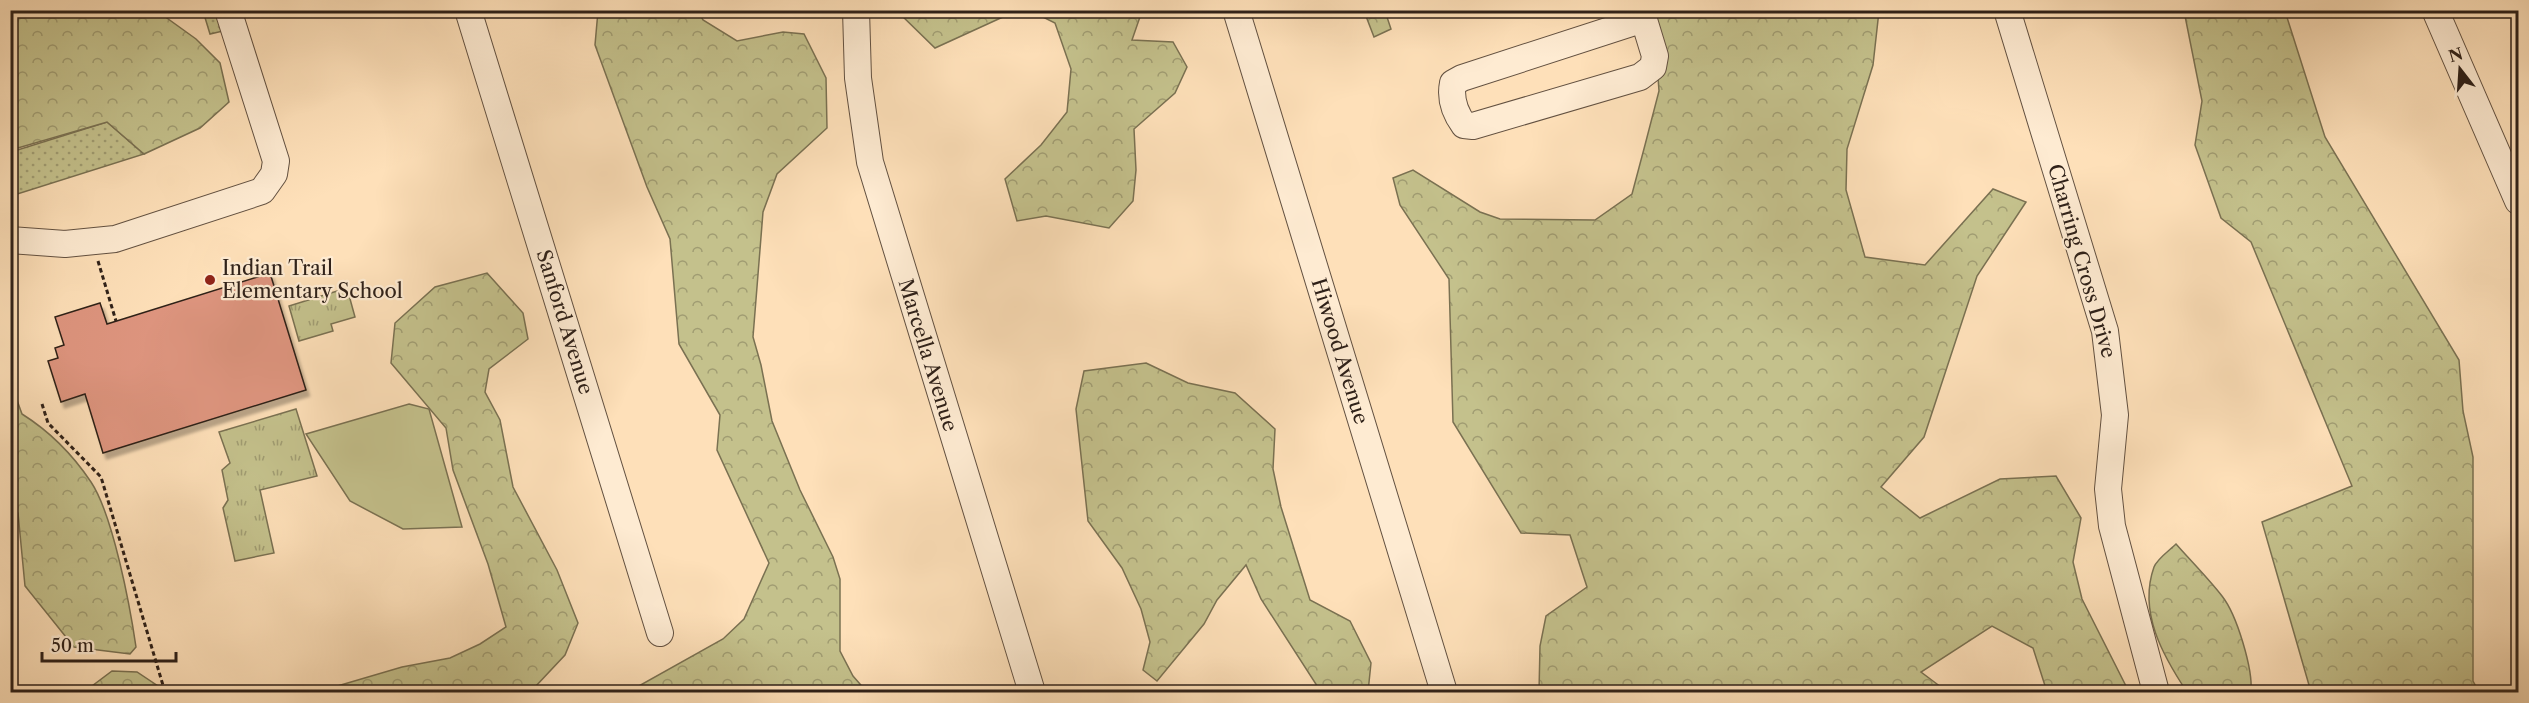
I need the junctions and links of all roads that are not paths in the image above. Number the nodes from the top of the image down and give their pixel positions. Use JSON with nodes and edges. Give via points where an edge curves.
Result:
{"nodes":[{"id":1,"x":228,"y":10,"type":"edge"},
{"id":2,"x":468,"y":10,"type":"edge"},
{"id":3,"x":856,"y":10,"type":"edge"},
{"id":4,"x":1236,"y":10,"type":"edge"},
{"id":5,"x":2007,"y":10,"type":"edge"},
{"id":6,"x":2435,"y":10,"type":"edge"},
{"id":7,"x":1642,"y":15,"type":"edge"},
{"id":8,"x":2518,"y":201,"type":"edge"},
{"id":9,"x":10,"y":240,"type":"edge"},
{"id":10,"x":660,"y":633,"type":"dead end"},
{"id":11,"x":1032,"y":693,"type":"edge"},
{"id":12,"x":1444,"y":693,"type":"edge"},
{"id":13,"x":2156,"y":693,"type":"edge"}],
"edges":[{"from":1,"to":9,"type":"street","via":[[276,161],[274,174],[262,190],[106,240],[65,244]]},
{"from":2,"to":10,"type":"street","name":"Sanford Avenue"},
{"from":3,"to":11,"type":"street","name":"Marcella Avenue","via":[[858,78],[870,162]]},
{"from":4,"to":12,"type":"street","name":"Hiwood Avenue"},
{"from":5,"to":13,"type":"street","name":"Charring Cross Drive","via":[[2105,331],[2115,415],[2108,489],[2112,526]]},
{"from":6,"to":8,"type":"street"},
{"from":7,"to":7,"type":"street","via":[[1655,56],[1653,67],[1640,77],[1473,126],[1464,125],[1458,117],[1451,93],[1453,84],[1462,78]]}]}
